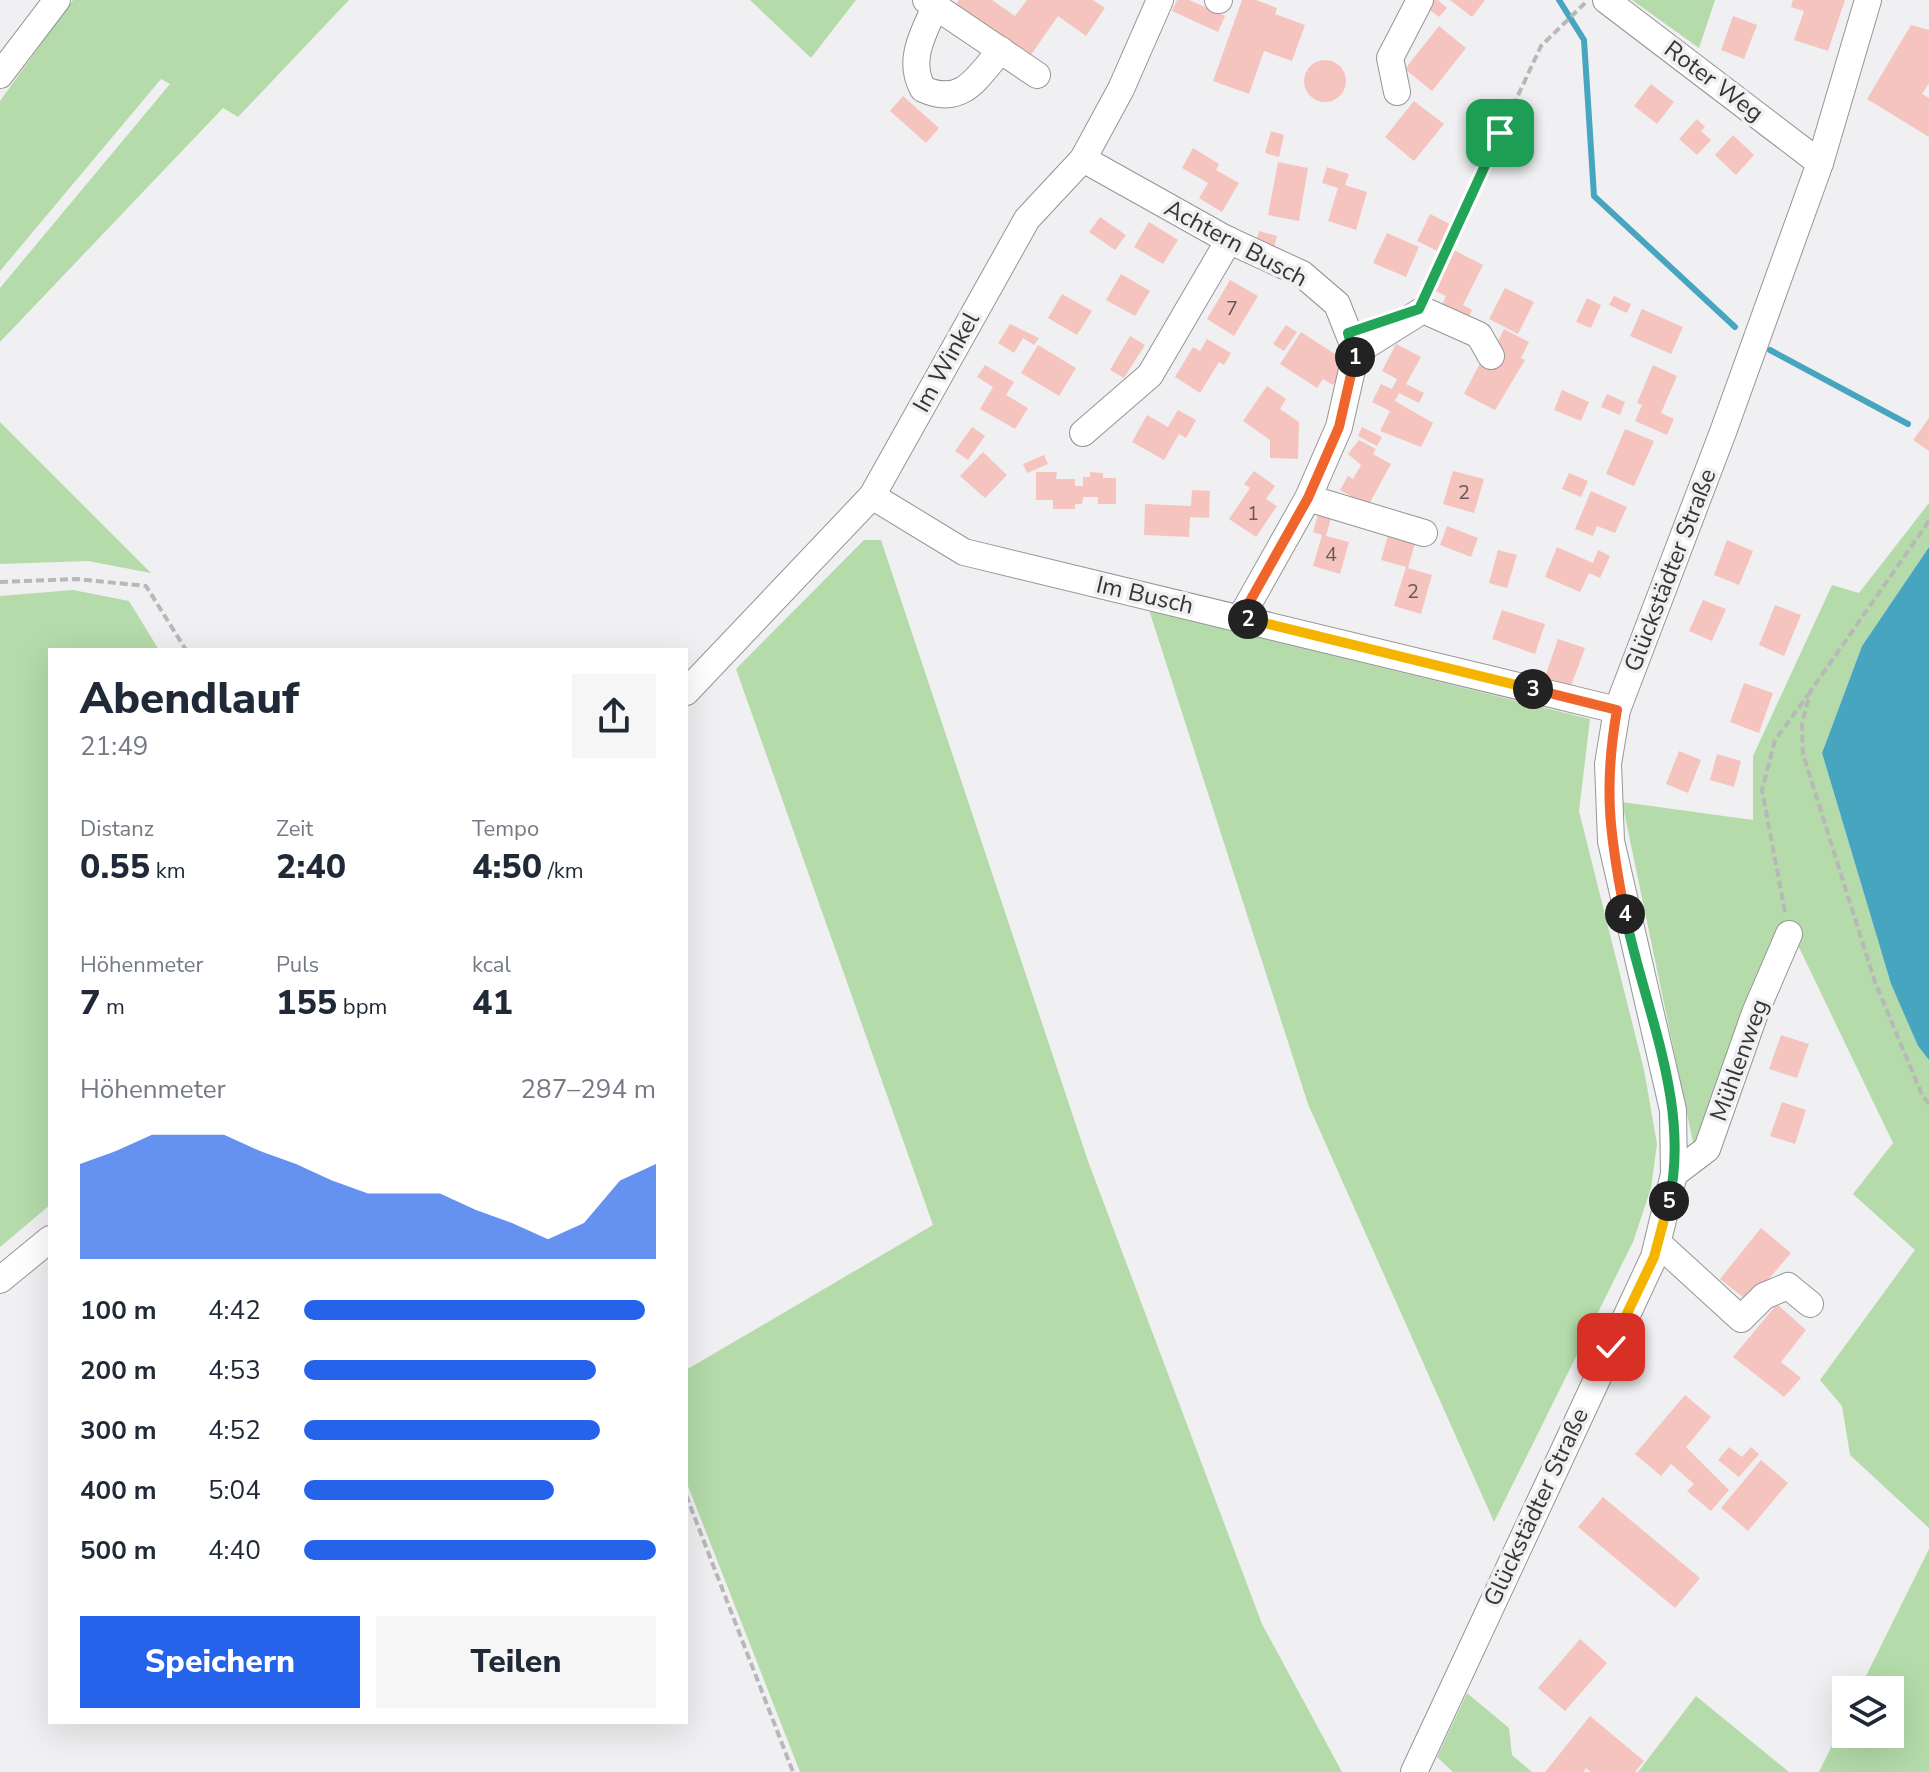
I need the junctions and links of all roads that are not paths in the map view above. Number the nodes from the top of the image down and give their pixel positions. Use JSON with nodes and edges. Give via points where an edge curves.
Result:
{"nodes":[{"id":1,"x":57,"y":0,"type":"edge"},
{"id":2,"x":1420,"y":0,"type":"edge"},
{"id":3,"x":1606,"y":0,"type":"edge"},
{"id":4,"x":1868,"y":0,"type":"edge"},
{"id":5,"x":1158,"y":1,"type":"edge"},
{"id":6,"x":931,"y":4,"type":"edge"},
{"id":7,"x":1001,"y":50,"type":"junction"},
{"id":8,"x":0,"y":75,"type":"edge"},
{"id":9,"x":1037,"y":75,"type":"dead end"},
{"id":10,"x":1397,"y":92,"type":"dead end"},
{"id":11,"x":1083,"y":159,"type":"junction"},
{"id":12,"x":1820,"y":163,"type":"junction"},
{"id":13,"x":1229,"y":240,"type":"junction"},
{"id":14,"x":1356,"y":352,"type":"junction"},
{"id":15,"x":1491,"y":356,"type":"dead end"},
{"id":16,"x":1083,"y":433,"type":"dead end"},
{"id":17,"x":872,"y":496,"type":"junction"},
{"id":18,"x":1308,"y":498,"type":"junction"},
{"id":19,"x":1424,"y":533,"type":"dead end"},
{"id":20,"x":1241,"y":617,"type":"junction"},
{"id":21,"x":688,"y":690,"type":"edge"},
{"id":22,"x":1617,"y":710,"type":"junction"},
{"id":23,"x":1789,"y":934,"type":"road end"},
{"id":24,"x":1674,"y":1174,"type":"junction"},
{"id":25,"x":48,"y":1241,"type":"edge"},
{"id":26,"x":1658,"y":1243,"type":"junction"},
{"id":27,"x":0,"y":1280,"type":"edge"},
{"id":28,"x":1810,"y":1304,"type":"dead end"},
{"id":29,"x":1414,"y":1772,"type":"edge"}],
"edges":[{"from":1,"to":8,"type":"street"},
{"from":2,"to":10,"type":"street","via":[[1390,58]]},
{"from":3,"to":12,"type":"street","name":"Roter Weg"},
{"from":4,"to":12,"type":"street","name":"Glückstädter Straße"},
{"from":5,"to":11,"type":"street","name":"Im Winkel","via":[[1121,89]]},
{"from":6,"to":7,"type":"street"},
{"from":6,"to":7,"type":"street","via":[[915,62],[923,89],[947,97],[960,92]]},
{"from":7,"to":9,"type":"street"},
{"from":11,"to":13,"type":"street","name":"Achtern Busch"},
{"from":11,"to":17,"type":"street","name":"Im Winkel","via":[[1027,219]]},
{"from":12,"to":22,"type":"street","name":"Glückstädter Straße"},
{"from":13,"to":14,"type":"street","name":"Achtern Busch","via":[[1302,274],[1337,304]]},
{"from":13,"to":16,"type":"street","via":[[1150,375]]},
{"from":14,"to":15,"type":"street","via":[[1423,310],[1479,335]]},
{"from":14,"to":18,"type":"street","via":[[1339,427]]},
{"from":17,"to":20,"type":"street","name":"Im Busch","via":[[964,552]]},
{"from":17,"to":21,"type":"street","name":"Im Winkel"},
{"from":18,"to":19,"type":"street"},
{"from":18,"to":20,"type":"street"},
{"from":20,"to":22,"type":"street","name":"Im Busch"},
{"from":22,"to":24,"type":"street","name":"Glückstädter Straße","via":[[1608,764],[1611,841],[1673,1110]]},
{"from":23,"to":24,"type":"street","name":"Mühlenweg","via":[[1707,1149]]},
{"from":24,"to":26,"type":"street","name":"Glückstädter Straße"},
{"from":25,"to":27,"type":"street"},
{"from":26,"to":28,"type":"street","via":[[1741,1319],[1764,1296],[1788,1286]]},
{"from":26,"to":29,"type":"street","name":"Glückstädter Straße"}]}
